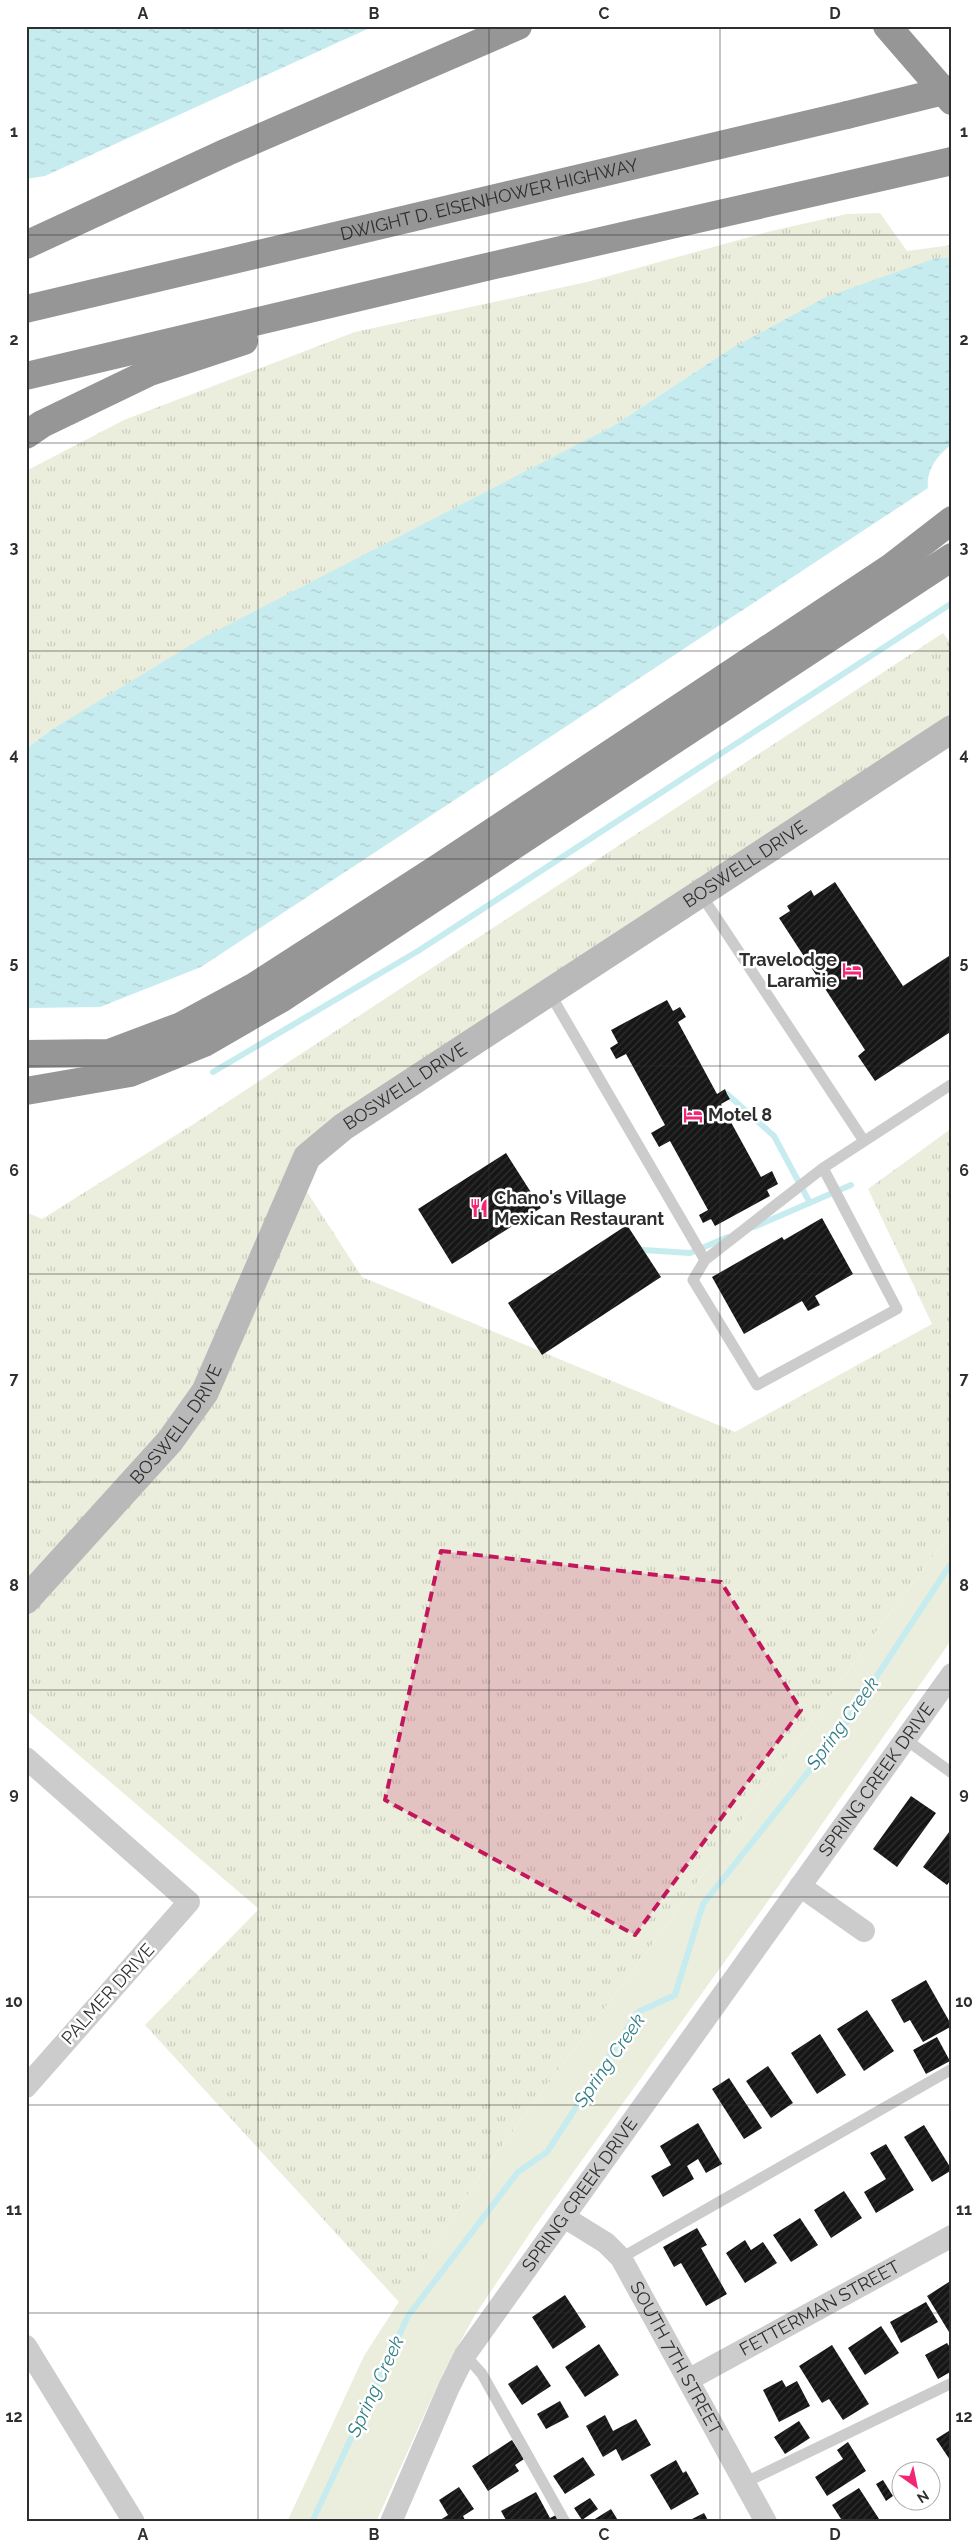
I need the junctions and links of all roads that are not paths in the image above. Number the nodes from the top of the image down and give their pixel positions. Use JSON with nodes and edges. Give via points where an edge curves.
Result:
{"nodes":[{"id":1,"x":518,"y":26,"type":"edge"},
{"id":2,"x":887,"y":26,"type":"edge"},
{"id":3,"x":952,"y":89,"type":"edge"},
{"id":4,"x":952,"y":102,"type":"edge"},
{"id":5,"x":952,"y":161,"type":"edge"},
{"id":6,"x":26,"y":245,"type":"edge"},
{"id":7,"x":495,"y":265,"type":"junction"},
{"id":8,"x":26,"y":309,"type":"edge"},
{"id":9,"x":26,"y":376,"type":"edge"},
{"id":10,"x":26,"y":435,"type":"edge"},
{"id":11,"x":952,"y":520,"type":"edge"},
{"id":12,"x":952,"y":530,"type":"edge"},
{"id":13,"x":952,"y":557,"type":"edge"},
{"id":14,"x":890,"y":568,"type":"junction"},
{"id":15,"x":952,"y":728,"type":"edge"},
{"id":16,"x":700,"y":893,"type":"junction"},
{"id":17,"x":548,"y":992,"type":"junction"},
{"id":18,"x":26,"y":1054,"type":"edge"},
{"id":19,"x":952,"y":1084,"type":"edge"},
{"id":20,"x":26,"y":1091,"type":"edge"},
{"id":21,"x":864,"y":1141,"type":"junction"},
{"id":22,"x":823,"y":1168,"type":"junction"},
{"id":23,"x":705,"y":1260,"type":"junction"},
{"id":24,"x":26,"y":1600,"type":"edge"},
{"id":25,"x":952,"y":1674,"type":"edge"},
{"id":26,"x":905,"y":1740,"type":"junction"},
{"id":27,"x":26,"y":1758,"type":"edge"},
{"id":28,"x":952,"y":1773,"type":"edge"},
{"id":29,"x":800,"y":1886,"type":"junction"},
{"id":30,"x":864,"y":1931,"type":"dead end"},
{"id":31,"x":952,"y":2069,"type":"edge"},
{"id":32,"x":26,"y":2087,"type":"edge"},
{"id":33,"x":564,"y":2217,"type":"junction"},
{"id":34,"x":952,"y":2236,"type":"edge"},
{"id":35,"x":621,"y":2258,"type":"junction"},
{"id":36,"x":26,"y":2346,"type":"edge"},
{"id":37,"x":465,"y":2356,"type":"junction"},
{"id":38,"x":32,"y":2370,"type":"edge"},
{"id":39,"x":688,"y":2380,"type":"junction"},
{"id":40,"x":952,"y":2383,"type":"edge"},
{"id":41,"x":744,"y":2483,"type":"junction"},
{"id":42,"x":134,"y":2522,"type":"edge"},
{"id":43,"x":391,"y":2522,"type":"edge"},
{"id":44,"x":565,"y":2522,"type":"edge"},
{"id":45,"x":766,"y":2522,"type":"edge"}],
"edges":[{"from":1,"to":6,"type":"highway","via":[[227,152]]},
{"from":2,"to":4,"type":"highway"},
{"from":3,"to":8,"type":"highway","name":"DWIGHT D. EISENHOWER HIGHWAY","bridge":true},
{"from":5,"to":7,"type":"highway"},
{"from":7,"to":9,"type":"highway"},
{"from":7,"to":10,"type":"highway","via":[[322,315],[150,372],[42,424]]},
{"from":11,"to":14,"type":"highway"},
{"from":12,"to":14,"type":"highway"},
{"from":13,"to":20,"type":"highway","via":[[282,998],[204,1043],[130,1073]]},
{"from":14,"to":18,"type":"highway","via":[[255,986],[181,1026],[109,1053]]},
{"from":15,"to":16,"type":"street","name":"BOSWELL DRIVE"},
{"from":16,"to":17,"type":"street","name":"BOSWELL DRIVE"},
{"from":16,"to":21,"type":"lane"},
{"from":17,"to":23,"type":"lane"},
{"from":17,"to":24,"type":"street","name":"BOSWELL DRIVE","via":[[343,1127],[307,1157],[205,1392],[170,1441]]},
{"from":19,"to":21,"type":"lane"},
{"from":21,"to":22,"type":"lane"},
{"from":22,"to":23,"type":"lane"},
{"from":22,"to":23,"type":"lane","via":[[897,1308],[756,1384],[693,1280]]},
{"from":25,"to":26,"type":"street","name":"SPRING CREEK DRIVE"},
{"from":26,"to":28,"type":"lane"},
{"from":26,"to":29,"type":"street","name":"SPRING CREEK DRIVE"},
{"from":27,"to":32,"type":"street","name":"PALMER DRIVE","via":[[190,1902]]},
{"from":29,"to":30,"type":"street"},
{"from":29,"to":33,"type":"street","name":"SPRING CREEK DRIVE"},
{"from":31,"to":35,"type":"lane"},
{"from":33,"to":35,"type":"street","name":"SOUTH 7TH STREET","via":[[606,2243]]},
{"from":33,"to":37,"type":"street","name":"SPRING CREEK DRIVE"},
{"from":34,"to":39,"type":"street","name":"FETTERMAN STREET"},
{"from":35,"to":39,"type":"street","name":"SOUTH 7TH STREET"},
{"from":36,"to":38,"type":"street"},
{"from":37,"to":43,"type":"street","name":"SPRING CREEK DRIVE","via":[[448,2387]]},
{"from":37,"to":44,"type":"lane","via":[[482,2374]]},
{"from":38,"to":42,"type":"street"},
{"from":39,"to":41,"type":"street","name":"SOUTH 7TH STREET"},
{"from":40,"to":41,"type":"lane"},
{"from":41,"to":45,"type":"street","name":"SOUTH 7TH STREET"}]}
